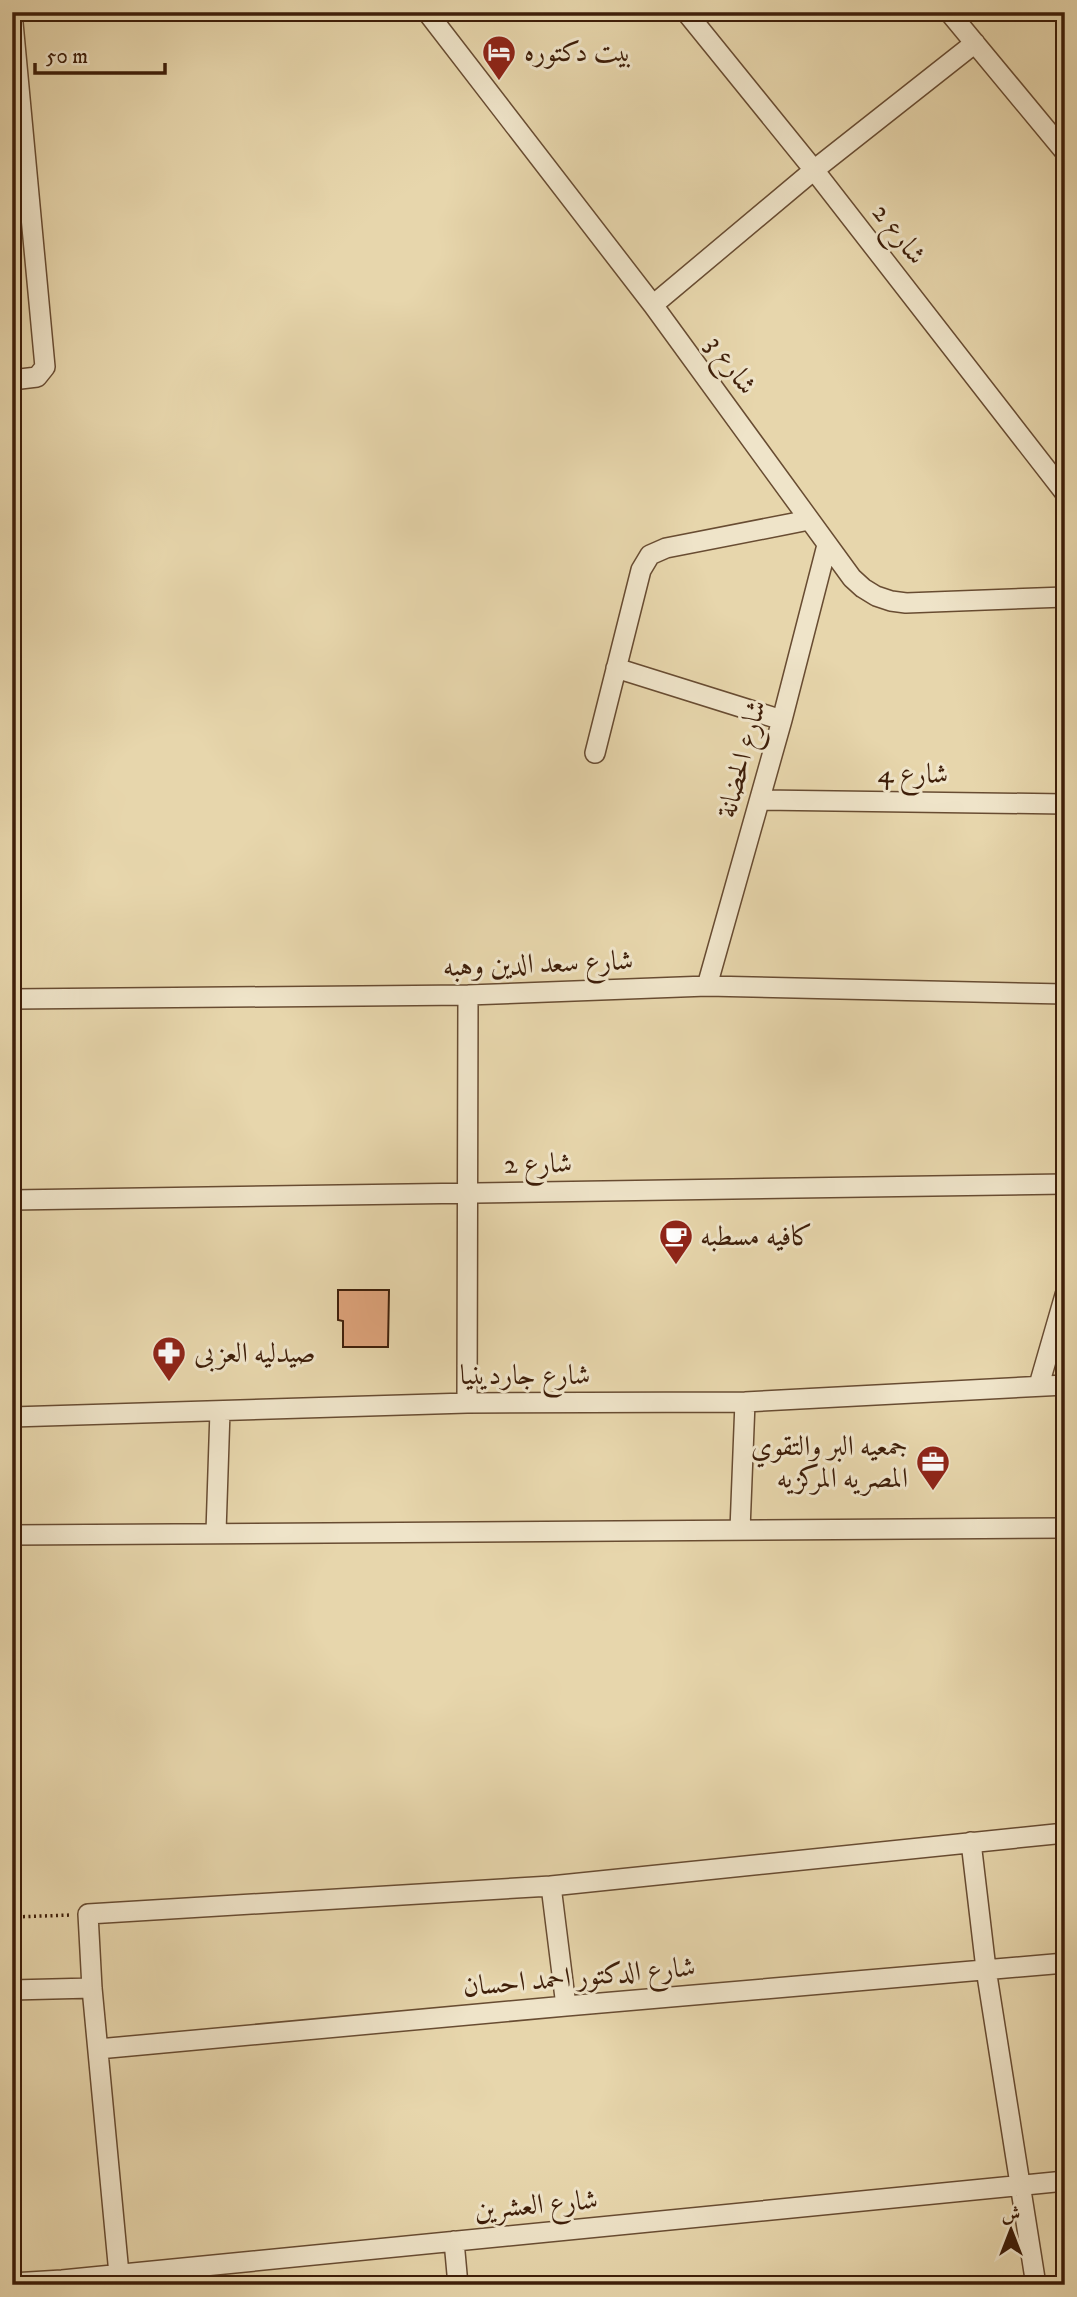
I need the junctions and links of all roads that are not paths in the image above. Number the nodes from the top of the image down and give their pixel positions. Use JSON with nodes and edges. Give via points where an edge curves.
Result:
{"nodes":[{"id":1,"x":12,"y":12,"type":"edge"},
{"id":2,"x":427,"y":12,"type":"edge"},
{"id":3,"x":686,"y":12,"type":"edge"},
{"id":4,"x":949,"y":12,"type":"edge"},
{"id":5,"x":975,"y":43,"type":"junction"},
{"id":6,"x":1065,"y":152,"type":"edge"},
{"id":7,"x":814,"y":170,"type":"junction"},
{"id":8,"x":653,"y":305,"type":"junction"},
{"id":9,"x":12,"y":380,"type":"edge"},
{"id":10,"x":1065,"y":494,"type":"edge"},
{"id":11,"x":808,"y":520,"type":"junction"},
{"id":12,"x":827,"y":545,"type":"junction"},
{"id":13,"x":1065,"y":597,"type":"edge"},
{"id":14,"x":617,"y":668,"type":"junction"},
{"id":15,"x":782,"y":720,"type":"junction"},
{"id":16,"x":595,"y":753,"type":"dead end"},
{"id":17,"x":760,"y":800,"type":"junction"},
{"id":18,"x":1065,"y":804,"type":"edge"},
{"id":19,"x":707,"y":986,"type":"junction"},
{"id":20,"x":1065,"y":994,"type":"edge"},
{"id":21,"x":468,"y":995,"type":"junction"},
{"id":22,"x":12,"y":999,"type":"edge"},
{"id":23,"x":1065,"y":1184,"type":"edge"},
{"id":24,"x":468,"y":1192,"type":"junction"},
{"id":25,"x":12,"y":1200,"type":"edge"},
{"id":26,"x":1065,"y":1294,"type":"edge"},
{"id":27,"x":1039,"y":1385,"type":"junction"},
{"id":28,"x":1065,"y":1385,"type":"edge"},
{"id":29,"x":745,"y":1402,"type":"junction"},
{"id":30,"x":467,"y":1403,"type":"junction"},
{"id":31,"x":220,"y":1411,"type":"junction"},
{"id":32,"x":12,"y":1417,"type":"edge"},
{"id":33,"x":1065,"y":1528,"type":"edge"},
{"id":34,"x":740,"y":1530,"type":"junction"},
{"id":35,"x":216,"y":1532,"type":"junction"},
{"id":36,"x":12,"y":1535,"type":"edge"},
{"id":37,"x":1065,"y":1833,"type":"edge"},
{"id":38,"x":971,"y":1842,"type":"junction"},
{"id":39,"x":551,"y":1886,"type":"junction"},
{"id":40,"x":1065,"y":1963,"type":"edge"},
{"id":41,"x":986,"y":1969,"type":"junction"},
{"id":42,"x":92,"y":1988,"type":"junction"},
{"id":43,"x":12,"y":1990,"type":"edge"},
{"id":44,"x":566,"y":2006,"type":"junction"},
{"id":45,"x":98,"y":2049,"type":"junction"},
{"id":46,"x":1065,"y":2181,"type":"edge"},
{"id":47,"x":1019,"y":2186,"type":"junction"},
{"id":48,"x":454,"y":2241,"type":"junction"},
{"id":49,"x":119,"y":2274,"type":"junction"},
{"id":50,"x":143,"y":2278,"type":"edge"},
{"id":51,"x":12,"y":2283,"type":"edge"},
{"id":52,"x":458,"y":2285,"type":"edge"},
{"id":53,"x":1036,"y":2285,"type":"edge"}],
"edges":[{"from":1,"to":9,"type":"street","via":[[45,368],[37,377]]},
{"from":2,"to":8,"type":"street","name":"شارع 3"},
{"from":3,"to":7,"type":"street","name":"شارع 2"},
{"from":4,"to":5,"type":"street"},
{"from":5,"to":6,"type":"street"},
{"from":5,"to":7,"type":"street"},
{"from":7,"to":8,"type":"street"},
{"from":7,"to":10,"type":"street","name":"شارع 2"},
{"from":8,"to":11,"type":"street","name":"شارع 3"},
{"from":11,"to":12,"type":"street","name":"شارع 3"},
{"from":11,"to":14,"type":"street","via":[[650,555],[641,570]]},
{"from":12,"to":13,"type":"street","name":"شارع 3","via":[[863,588],[891,601]]},
{"from":12,"to":15,"type":"street","name":"شارع الحضانة"},
{"from":14,"to":15,"type":"street"},
{"from":14,"to":16,"type":"street"},
{"from":15,"to":17,"type":"street","name":"شارع الحضانة"},
{"from":17,"to":18,"type":"street","name":"شارع 4"},
{"from":17,"to":19,"type":"street","name":"شارع الحضانة"},
{"from":19,"to":20,"type":"street","name":"شارع سعد الدين وهبه"},
{"from":19,"to":21,"type":"street","name":"شارع سعد الدين وهبه"},
{"from":21,"to":22,"type":"street","name":"شارع سعد الدين وهبه"},
{"from":21,"to":24,"type":"street"},
{"from":23,"to":24,"type":"street","name":"شارع 2"},
{"from":24,"to":25,"type":"street","name":"شارع 2"},
{"from":24,"to":30,"type":"street"},
{"from":26,"to":27,"type":"street"},
{"from":27,"to":28,"type":"street","name":"شارع جاردينيا"},
{"from":27,"to":29,"type":"street","name":"شارع جاردينيا"},
{"from":29,"to":30,"type":"street","name":"شارع جاردينيا"},
{"from":29,"to":34,"type":"street"},
{"from":30,"to":31,"type":"street","name":"شارع جاردينيا"},
{"from":31,"to":32,"type":"street","name":"شارع جاردينيا"},
{"from":31,"to":35,"type":"street"},
{"from":33,"to":34,"type":"street"},
{"from":34,"to":35,"type":"street"},
{"from":35,"to":36,"type":"street"},
{"from":37,"to":38,"type":"street"},
{"from":38,"to":39,"type":"street"},
{"from":38,"to":41,"type":"street"},
{"from":39,"to":42,"type":"street","via":[[88,1914]]},
{"from":39,"to":44,"type":"street"},
{"from":40,"to":41,"type":"street","name":"شارع الدكتور احمد احسان"},
{"from":41,"to":44,"type":"street","name":"شارع الدكتور احمد احسان"},
{"from":41,"to":47,"type":"street"},
{"from":42,"to":43,"type":"street"},
{"from":42,"to":45,"type":"street"},
{"from":44,"to":45,"type":"street","name":"شارع الدكتور احمد احسان"},
{"from":45,"to":49,"type":"street"},
{"from":46,"to":47,"type":"street","name":"شارع العشرين"},
{"from":47,"to":48,"type":"street","name":"شارع العشرين"},
{"from":47,"to":53,"type":"street"},
{"from":48,"to":50,"type":"street","name":"شارع العشرين"},
{"from":48,"to":52,"type":"street"},
{"from":49,"to":50,"type":"street","name":"شارع العشرين"},
{"from":49,"to":51,"type":"street","name":"شارع العشرين"}]}
